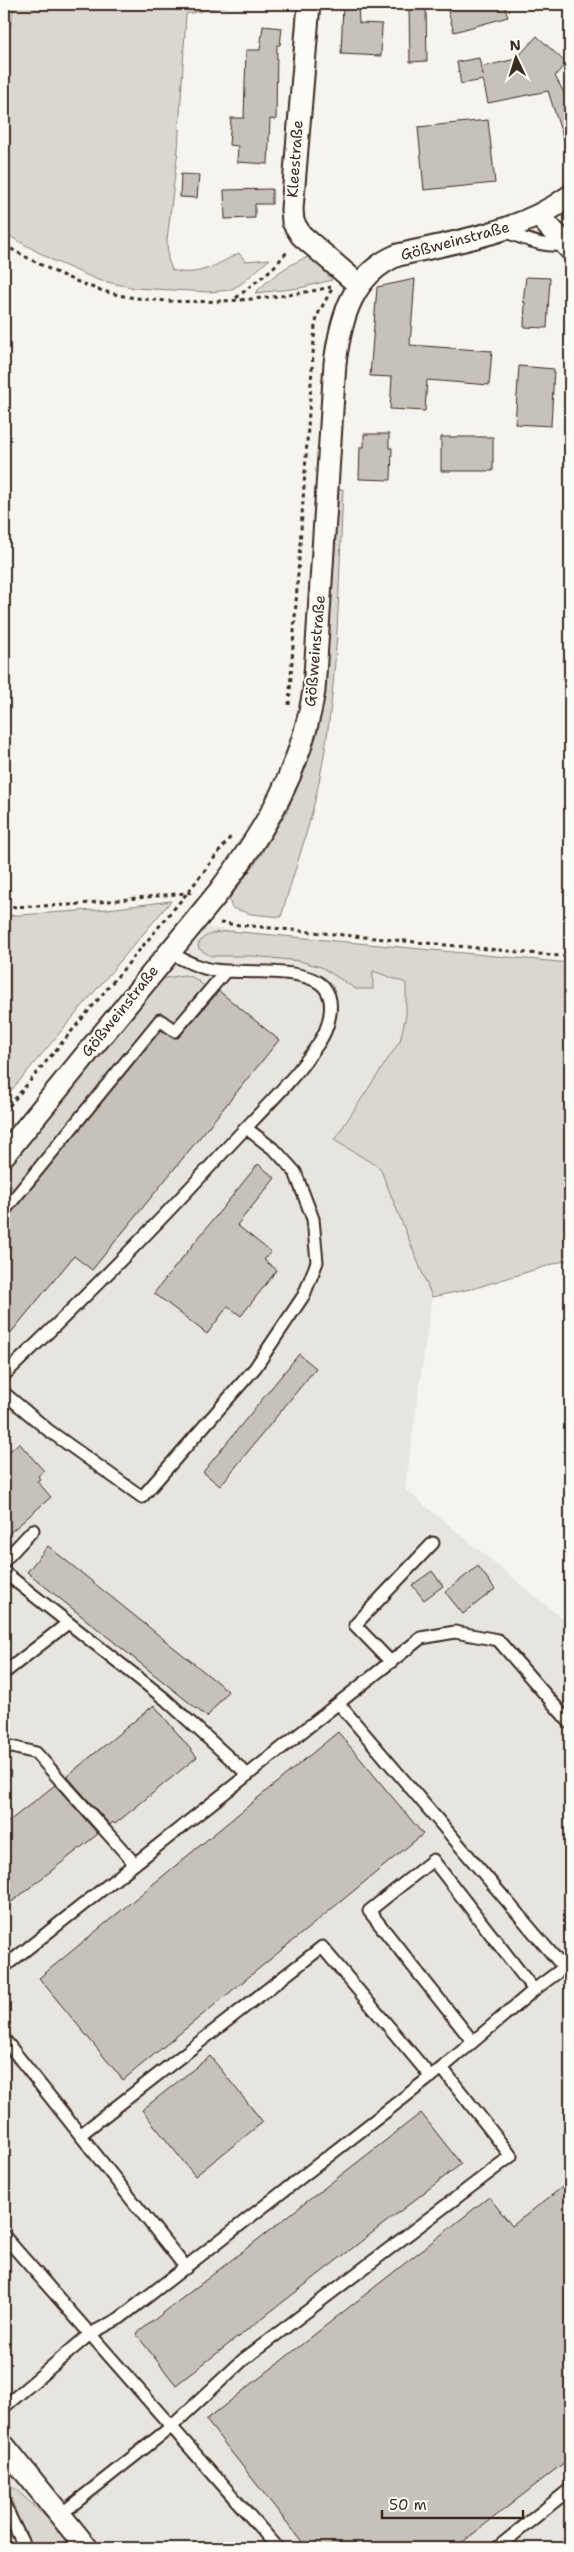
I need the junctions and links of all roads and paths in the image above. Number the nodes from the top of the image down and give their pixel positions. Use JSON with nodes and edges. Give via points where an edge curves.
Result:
{"nodes":[{"id":1,"x":309,"y":4,"type":"edge"},
{"id":2,"x":570,"y":196,"type":"edge"},
{"id":3,"x":539,"y":216,"type":"junction"},
{"id":4,"x":502,"y":230,"type":"junction"},
{"id":5,"x":301,"y":235,"type":"junction"},
{"id":6,"x":4,"y":245,"type":"edge"},
{"id":7,"x":569,"y":245,"type":"edge"},
{"id":8,"x":359,"y":285,"type":"junction"},
{"id":9,"x":235,"y":298,"type":"junction"},
{"id":10,"x":289,"y":706,"type":"dead end"},
{"id":11,"x":236,"y":831,"type":"dead end"},
{"id":12,"x":188,"y":892,"type":"junction"},
{"id":13,"x":4,"y":907,"type":"edge"},
{"id":14,"x":194,"y":920,"type":"junction"},
{"id":15,"x":168,"y":952,"type":"junction"},
{"id":16,"x":570,"y":957,"type":"edge"},
{"id":17,"x":225,"y":972,"type":"junction"},
{"id":18,"x":4,"y":1112,"type":"edge"},
{"id":19,"x":246,"y":1128,"type":"junction"},
{"id":20,"x":4,"y":1155,"type":"edge"},
{"id":21,"x":8,"y":1194,"type":"edge"},
{"id":22,"x":4,"y":1211,"type":"edge"},
{"id":23,"x":4,"y":1375,"type":"edge"},
{"id":24,"x":4,"y":1393,"type":"edge"},
{"id":25,"x":33,"y":1530,"type":"dead end"},
{"id":26,"x":433,"y":1543,"type":"dead end"},
{"id":27,"x":4,"y":1562,"type":"edge"},
{"id":28,"x":4,"y":1572,"type":"edge"},
{"id":29,"x":68,"y":1623,"type":"junction"},
{"id":30,"x":391,"y":1662,"type":"junction"},
{"id":31,"x":4,"y":1673,"type":"edge"},
{"id":32,"x":339,"y":1704,"type":"junction"},
{"id":33,"x":570,"y":1723,"type":"edge"},
{"id":34,"x":4,"y":1744,"type":"edge"},
{"id":35,"x":248,"y":1775,"type":"junction"},
{"id":36,"x":135,"y":1864,"type":"junction"},
{"id":37,"x":567,"y":1966,"type":"edge"},
{"id":38,"x":4,"y":1967,"type":"edge"},
{"id":39,"x":534,"y":1990,"type":"junction"},
{"id":40,"x":4,"y":2039,"type":"edge"},
{"id":41,"x":472,"y":2042,"type":"junction"},
{"id":42,"x":442,"y":2068,"type":"junction"},
{"id":43,"x":430,"y":2077,"type":"junction"},
{"id":44,"x":80,"y":2135,"type":"junction"},
{"id":45,"x":4,"y":2236,"type":"edge"},
{"id":46,"x":186,"y":2268,"type":"junction"},
{"id":47,"x":90,"y":2334,"type":"junction"},
{"id":48,"x":4,"y":2407,"type":"edge"},
{"id":49,"x":171,"y":2427,"type":"junction"},
{"id":50,"x":4,"y":2446,"type":"edge"},
{"id":51,"x":570,"y":2489,"type":"edge"},
{"id":52,"x":4,"y":2504,"type":"edge"},
{"id":53,"x":61,"y":2514,"type":"junction"},
{"id":54,"x":25,"y":2548,"type":"edge"},
{"id":55,"x":87,"y":2548,"type":"edge"},
{"id":56,"x":278,"y":2548,"type":"edge"},
{"id":57,"x":497,"y":2548,"type":"edge"}],
"edges":[{"from":1,"to":5,"type":"street","name":"Kleestraße","via":[[292,209],[293,222]]},
{"from":2,"to":3,"type":"street","name":"Gößweinstraße"},
{"from":3,"to":4,"type":"street","name":"Gößweinstraße"},
{"from":3,"to":7,"type":"street"},
{"from":4,"to":7,"type":"lane","via":[[537,243]]},
{"from":4,"to":8,"type":"street","name":"Gößweinstraße","via":[[398,255],[374,268]]},
{"from":5,"to":8,"type":"street","name":"Kleestraße"},
{"from":5,"to":9,"type":"path","via":[[273,268]]},
{"from":6,"to":9,"type":"path","via":[[47,268],[110,293],[176,301]]},
{"from":8,"to":14,"type":"street","name":"Gößweinstraße","via":[[344,315],[335,363],[311,713],[283,795],[224,886]]},
{"from":9,"to":10,"type":"path","via":[[301,293],[334,286],[315,325]]},
{"from":11,"to":12,"type":"path"},
{"from":12,"to":13,"type":"path","via":[[70,905]]},
{"from":12,"to":18,"type":"path"},
{"from":14,"to":15,"type":"street","name":"Gößweinstraße"},
{"from":14,"to":16,"type":"path"},
{"from":15,"to":17,"type":"lane","via":[[211,970]]},
{"from":15,"to":20,"type":"street","name":"Gößweinstraße"},
{"from":17,"to":19,"type":"lane","via":[[290,972],[324,987],[330,1002],[329,1021],[319,1043]]},
{"from":17,"to":21,"type":"lane","via":[[175,1031],[160,1020]]},
{"from":19,"to":23,"type":"lane","via":[[99,1285]]},
{"from":19,"to":24,"type":"lane","via":[[276,1151],[295,1172],[313,1219],[317,1262],[304,1295],[255,1368],[142,1497],[48,1430]]},
{"from":21,"to":22,"type":"lane"},
{"from":25,"to":27,"type":"lane"},
{"from":26,"to":30,"type":"lane","via":[[355,1625]]},
{"from":28,"to":29,"type":"lane"},
{"from":29,"to":31,"type":"lane"},
{"from":29,"to":35,"type":"lane","via":[[165,1699]]},
{"from":30,"to":32,"type":"lane"},
{"from":30,"to":33,"type":"lane","via":[[421,1638],[455,1632],[498,1640]]},
{"from":32,"to":35,"type":"lane"},
{"from":32,"to":37,"type":"lane"},
{"from":34,"to":36,"type":"lane","via":[[36,1753]]},
{"from":35,"to":36,"type":"lane"},
{"from":36,"to":38,"type":"lane"},
{"from":37,"to":39,"type":"lane"},
{"from":39,"to":41,"type":"lane"},
{"from":39,"to":41,"type":"lane","via":[[433,1860],[369,1912]]},
{"from":40,"to":44,"type":"lane"},
{"from":41,"to":42,"type":"lane"},
{"from":42,"to":43,"type":"lane"},
{"from":42,"to":49,"type":"lane","via":[[511,2156],[243,2360]]},
{"from":43,"to":44,"type":"lane","via":[[322,1947]]},
{"from":43,"to":46,"type":"lane"},
{"from":44,"to":46,"type":"lane"},
{"from":45,"to":47,"type":"lane"},
{"from":46,"to":47,"type":"lane","via":[[120,2318]]},
{"from":47,"to":48,"type":"lane"},
{"from":47,"to":49,"type":"lane"},
{"from":49,"to":53,"type":"lane"},
{"from":49,"to":56,"type":"lane"},
{"from":50,"to":53,"type":"street"},
{"from":51,"to":57,"type":"lane"},
{"from":52,"to":54,"type":"lane"},
{"from":53,"to":55,"type":"street"}]}
